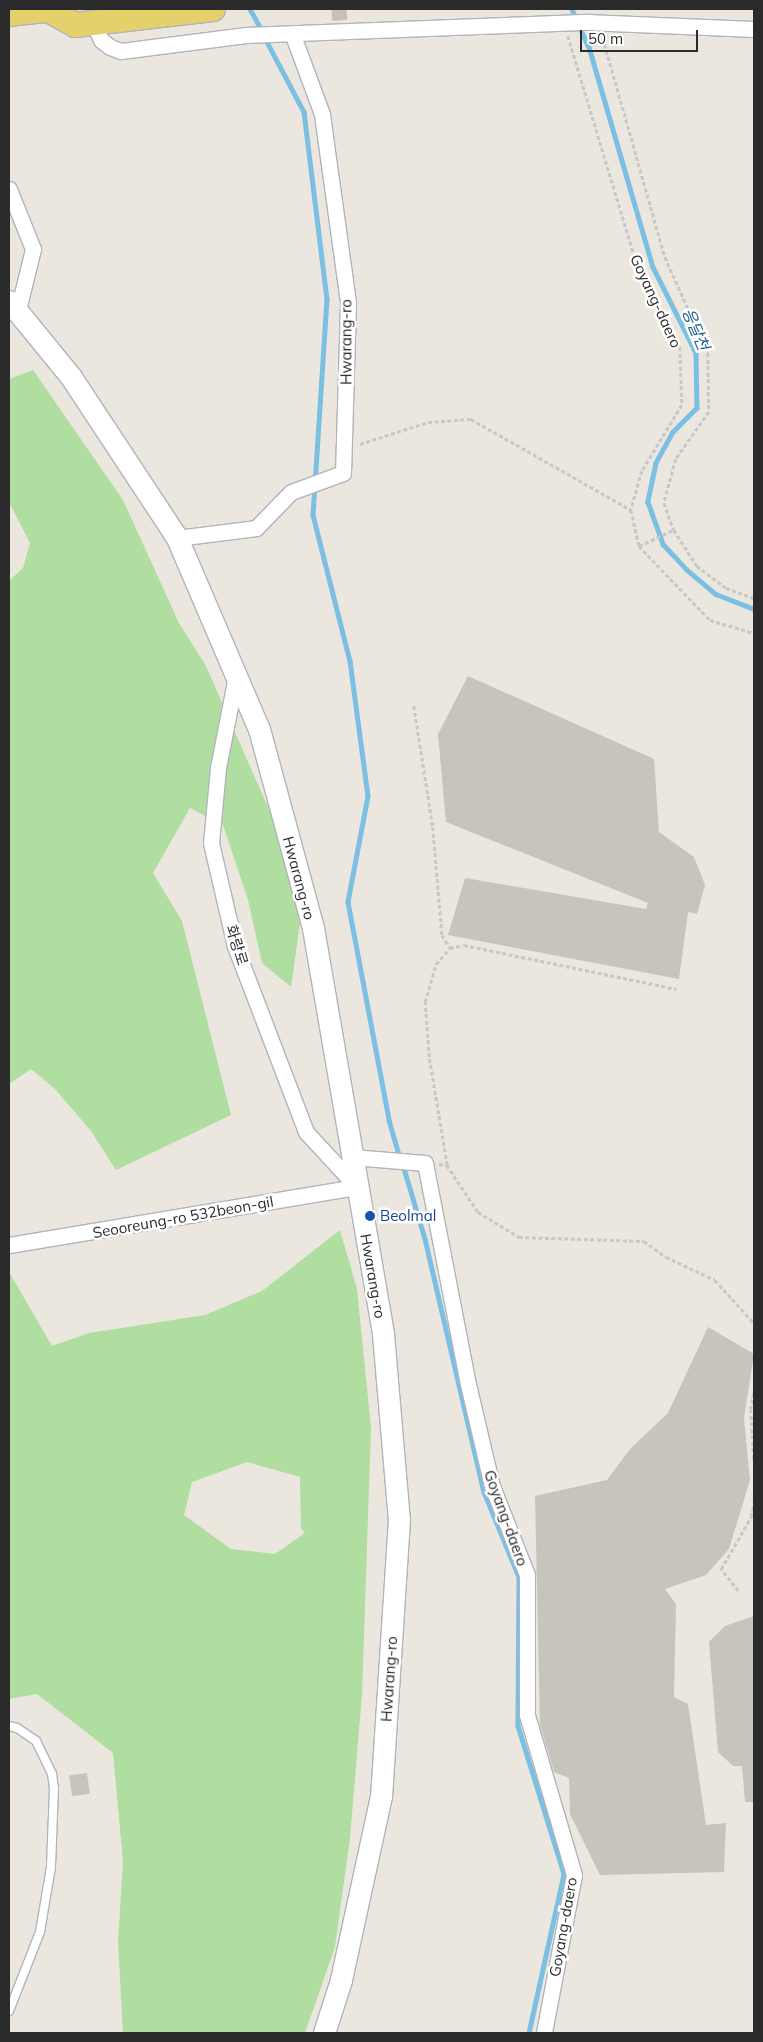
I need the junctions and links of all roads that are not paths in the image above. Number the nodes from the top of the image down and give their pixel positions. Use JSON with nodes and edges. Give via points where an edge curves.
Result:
{"nodes":[{"id":1,"x":213,"y":9,"type":"edge"},
{"id":2,"x":52,"y":10,"type":"edge"},
{"id":3,"x":9,"y":14,"type":"edge"},
{"id":4,"x":93,"y":22,"type":"junction"},
{"id":5,"x":754,"y":28,"type":"edge"},
{"id":6,"x":286,"y":33,"type":"junction"},
{"id":7,"x":9,"y":189,"type":"edge"},
{"id":8,"x":14,"y":305,"type":"edge"},
{"id":9,"x":177,"y":538,"type":"junction"},
{"id":10,"x":236,"y":676,"type":"junction"},
{"id":11,"x":352,"y":1158,"type":"junction"},
{"id":12,"x":357,"y":1187,"type":"junction"},
{"id":13,"x":9,"y":1245,"type":"edge"},
{"id":14,"x":9,"y":1726,"type":"edge"},
{"id":15,"x":9,"y":2011,"type":"edge"},
{"id":16,"x":324,"y":2033,"type":"edge"},
{"id":17,"x":544,"y":2033,"type":"edge"}],
"edges":[{"from":1,"to":4,"type":"main road"},
{"from":2,"to":3,"type":"main road"},
{"from":2,"to":4,"type":"main road","via":[[75,25]]},
{"from":4,"to":6,"type":"street","via":[[102,40],[110,48],[121,51]]},
{"from":5,"to":6,"type":"street","via":[[594,22],[341,25]]},
{"from":6,"to":9,"type":"street","name":"Hwarang-ro","via":[[322,114],[348,302],[343,473],[291,492],[256,528]]},
{"from":7,"to":8,"type":"street","via":[[33,249]]},
{"from":8,"to":9,"type":"main road","name":"Hwarang-ro","via":[[71,377]]},
{"from":9,"to":10,"type":"main road","name":"Hwarang-ro"},
{"from":10,"to":11,"type":"main road","name":"Hwarang-ro","via":[[259,729],[313,928]]},
{"from":10,"to":12,"type":"street","name":"화랑로","via":[[218,768],[211,843],[235,946],[306,1132]]},
{"from":11,"to":12,"type":"main road","name":"Hwarang-ro"},
{"from":11,"to":17,"type":"street","name":"Goyang-daero","via":[[425,1163],[492,1486],[527,1575],[527,1716],[574,1875]]},
{"from":12,"to":13,"type":"street","name":"Seooreung-ro 532beon-gil"},
{"from":12,"to":16,"type":"main road","name":"Hwarang-ro","via":[[383,1334],[399,1519],[381,1796],[341,1980]]},
{"from":14,"to":15,"type":"lane","via":[[36,1740],[52,1774],[54,1788],[51,1867],[42,1925]]}]}
